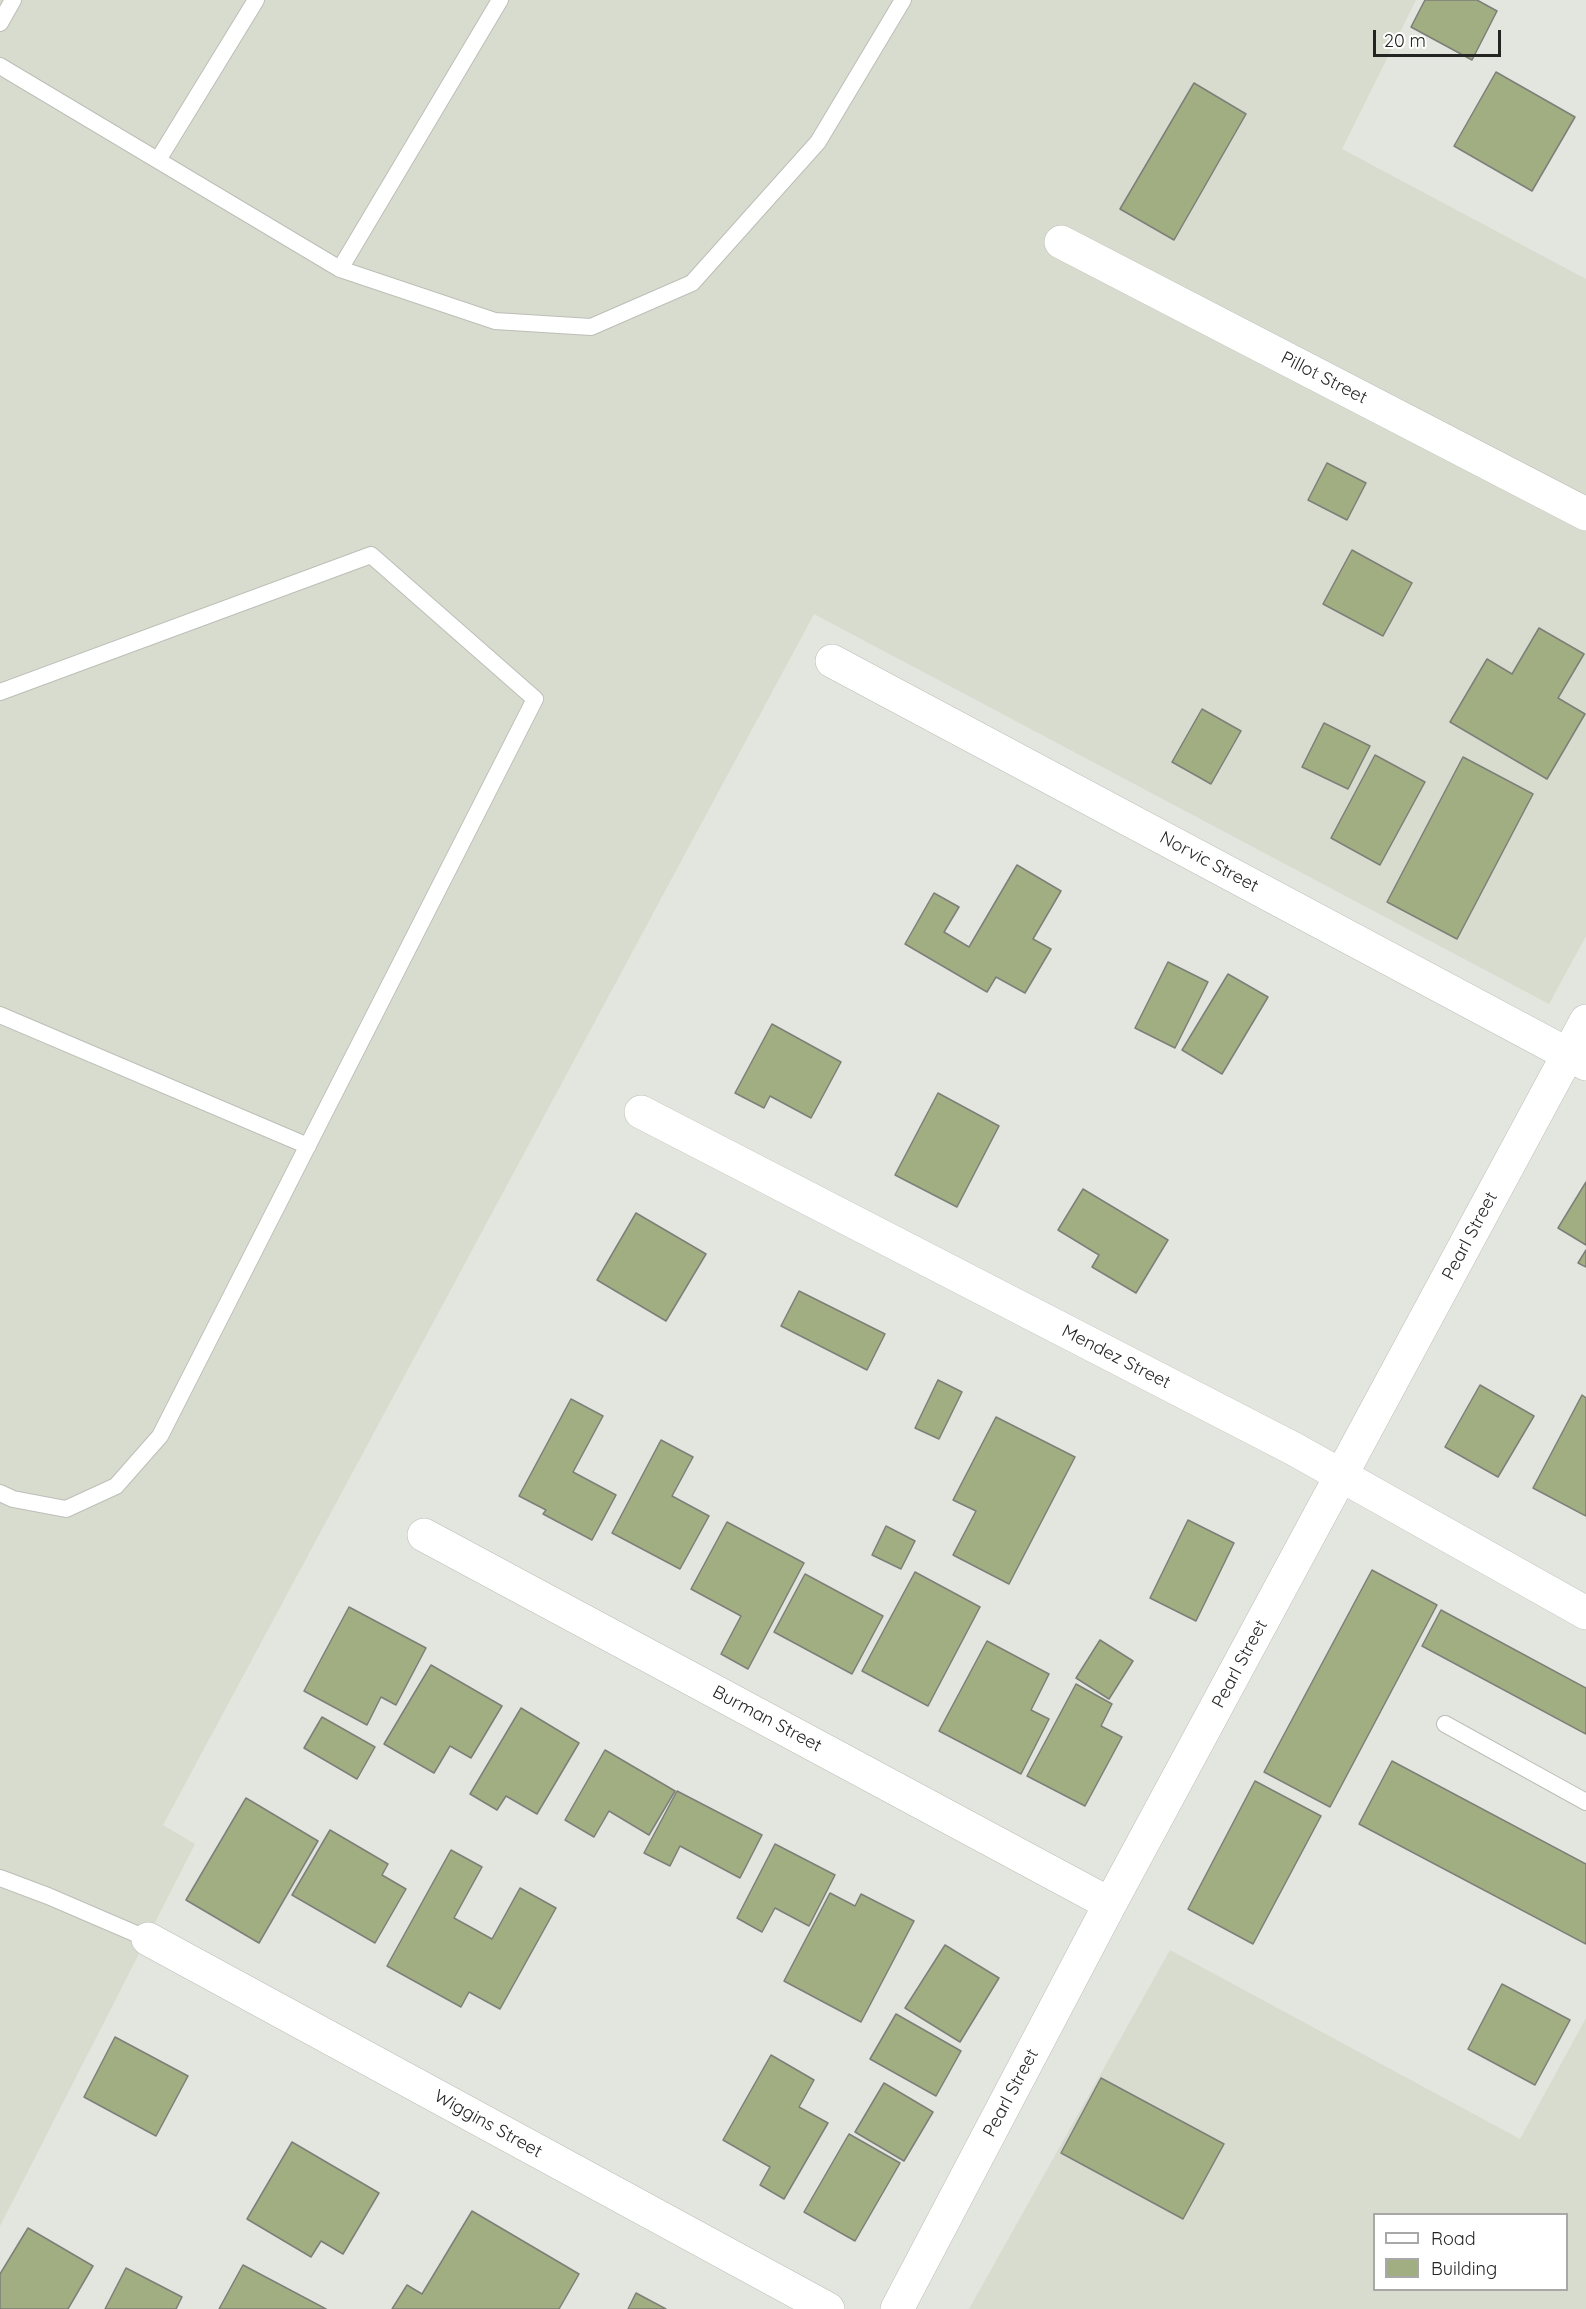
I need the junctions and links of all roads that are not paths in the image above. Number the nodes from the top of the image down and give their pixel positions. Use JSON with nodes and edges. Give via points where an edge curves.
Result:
{"nodes":[{"id":1,"x":14,"y":0,"type":"edge"},
{"id":2,"x":256,"y":0,"type":"edge"},
{"id":3,"x":500,"y":0,"type":"edge"},
{"id":4,"x":903,"y":0,"type":"edge"},
{"id":5,"x":0,"y":23,"type":"edge"},
{"id":6,"x":0,"y":66,"type":"edge"},
{"id":7,"x":158,"y":160,"type":"junction"},
{"id":8,"x":1062,"y":242,"type":"dead end"},
{"id":9,"x":340,"y":268,"type":"junction"},
{"id":10,"x":1586,"y":514,"type":"edge"},
{"id":11,"x":832,"y":661,"type":"dead end"},
{"id":12,"x":0,"y":692,"type":"edge"},
{"id":13,"x":0,"y":1015,"type":"edge"},
{"id":14,"x":1586,"y":1021,"type":"edge"},
{"id":15,"x":1577,"y":1059,"type":"edge"},
{"id":16,"x":641,"y":1112,"type":"dead end"},
{"id":17,"x":308,"y":1146,"type":"junction"},
{"id":18,"x":1342,"y":1477,"type":"junction"},
{"id":19,"x":0,"y":1493,"type":"edge"},
{"id":20,"x":424,"y":1535,"type":"dead end"},
{"id":21,"x":1586,"y":1613,"type":"edge"},
{"id":22,"x":1445,"y":1725,"type":"dead end"},
{"id":23,"x":1586,"y":1802,"type":"edge"},
{"id":24,"x":0,"y":1878,"type":"edge"},
{"id":25,"x":1110,"y":1904,"type":"junction"},
{"id":26,"x":148,"y":1939,"type":"joint"},
{"id":27,"x":828,"y":2309,"type":"edge"},
{"id":28,"x":897,"y":2309,"type":"edge"}],
"edges":[{"from":1,"to":5,"type":"lane"},
{"from":2,"to":7,"type":"lane"},
{"from":3,"to":9,"type":"lane"},
{"from":4,"to":9,"type":"lane","via":[[818,142],[692,283],[591,327],[495,321]]},
{"from":6,"to":7,"type":"lane"},
{"from":7,"to":9,"type":"lane"},
{"from":8,"to":10,"type":"street","name":"Pillot Street"},
{"from":11,"to":15,"type":"street","name":"Norvic Street"},
{"from":12,"to":17,"type":"lane","via":[[371,555],[536,699]]},
{"from":13,"to":17,"type":"lane"},
{"from":14,"to":15,"type":"street","name":"Pearl Street"},
{"from":15,"to":18,"type":"street","name":"Pearl Street"},
{"from":16,"to":18,"type":"street","name":"Mendez Street"},
{"from":17,"to":19,"type":"lane","via":[[160,1436],[116,1486],[66,1509]]},
{"from":18,"to":21,"type":"street","name":"Mendez Street"},
{"from":18,"to":25,"type":"street","name":"Pearl Street"},
{"from":20,"to":25,"type":"street","name":"Burman Street"},
{"from":22,"to":23,"type":"lane"},
{"from":24,"to":26,"type":"lane"},
{"from":25,"to":28,"type":"street","name":"Pearl Street"},
{"from":26,"to":27,"type":"street","name":"Wiggins Street"}]}
